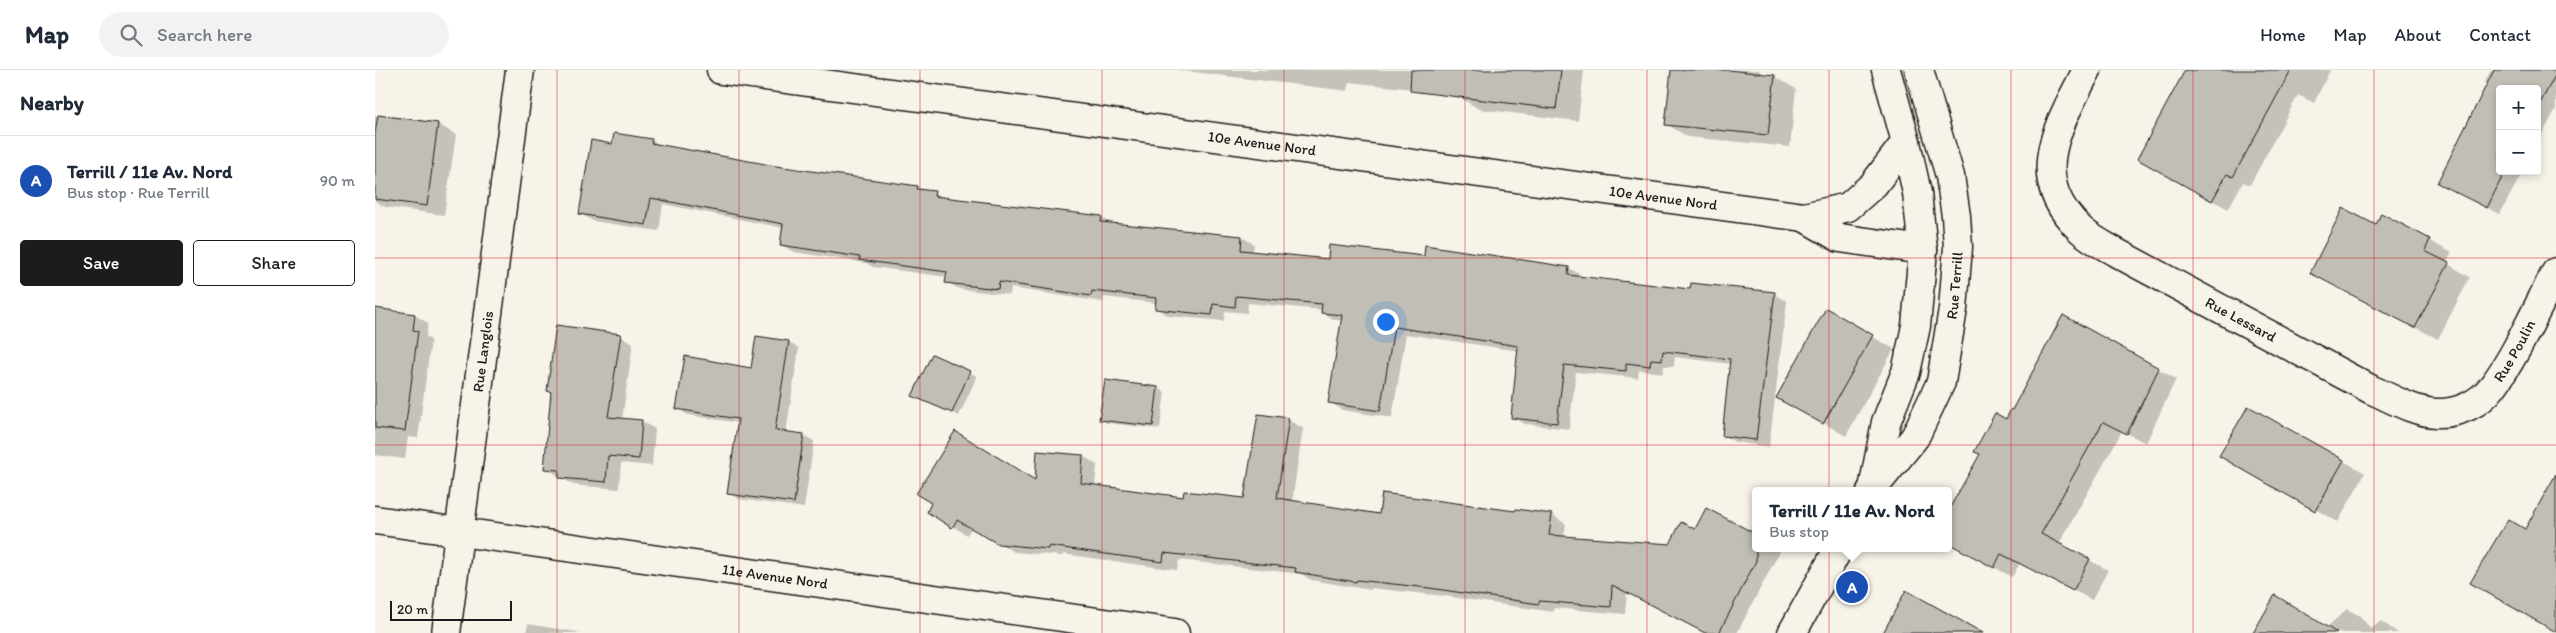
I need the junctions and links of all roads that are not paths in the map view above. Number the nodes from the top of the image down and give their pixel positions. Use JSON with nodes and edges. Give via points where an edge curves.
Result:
{"nodes":[{"id":1,"x":520,"y":70,"type":"edge"},
{"id":2,"x":721,"y":70,"type":"edge"},
{"id":3,"x":1887,"y":70,"type":"edge"},
{"id":4,"x":1919,"y":70,"type":"edge"},
{"id":5,"x":2087,"y":70,"type":"edge"},
{"id":6,"x":1906,"y":142,"type":"junction"},
{"id":7,"x":1804,"y":218,"type":"junction"},
{"id":8,"x":1923,"y":250,"type":"junction"},
{"id":9,"x":2556,"y":272,"type":"edge"},
{"id":10,"x":2453,"y":412,"type":"joint"},
{"id":11,"x":1872,"y":487,"type":"edge"},
{"id":12,"x":1873,"y":487,"type":"edge"},
{"id":13,"x":375,"y":520,"type":"edge"},
{"id":14,"x":458,"y":532,"type":"junction"},
{"id":15,"x":1837,"y":552,"type":"edge"},
{"id":16,"x":445,"y":633,"type":"edge"},
{"id":17,"x":1175,"y":633,"type":"edge"},
{"id":18,"x":1792,"y":633,"type":"edge"}],
"edges":[{"from":1,"to":14,"type":"street","name":"Rue Langlois"},
{"from":2,"to":7,"type":"street","name":"10e Avenue Nord"},
{"from":3,"to":6,"type":"street","name":"Rue Terrill"},
{"from":4,"to":12,"type":"street","name":"Rue Terrill","via":[[1950,176],[1955,208],[1958,247],[1953,309],[1941,382],[1915,437]]},
{"from":5,"to":10,"type":"street","name":"Rue Lessard","via":[[2063,117],[2051,154],[2052,188],[2064,212],[2083,232],[2117,254],[2371,390],[2411,407],[2434,413]]},
{"from":6,"to":7,"type":"street","name":"10e Avenue Nord","via":[[1874,184],[1848,207]]},
{"from":6,"to":8,"type":"street","name":"Rue Terrill","via":[[1917,193]]},
{"from":7,"to":8,"type":"street","name":"10e Avenue Nord","via":[[1840,238]]},
{"from":8,"to":11,"type":"street","name":"Rue Terrill","via":[[1916,326],[1906,372],[1886,422]]},
{"from":9,"to":10,"type":"street","name":"Rue Poulin","via":[[2493,387],[2471,405]]},
{"from":13,"to":14,"type":"street","name":"11e Avenue Nord"},
{"from":14,"to":16,"type":"street","name":"Rue Langlois"},
{"from":14,"to":17,"type":"street","name":"11e Avenue Nord"},
{"from":15,"to":18,"type":"street"}]}
